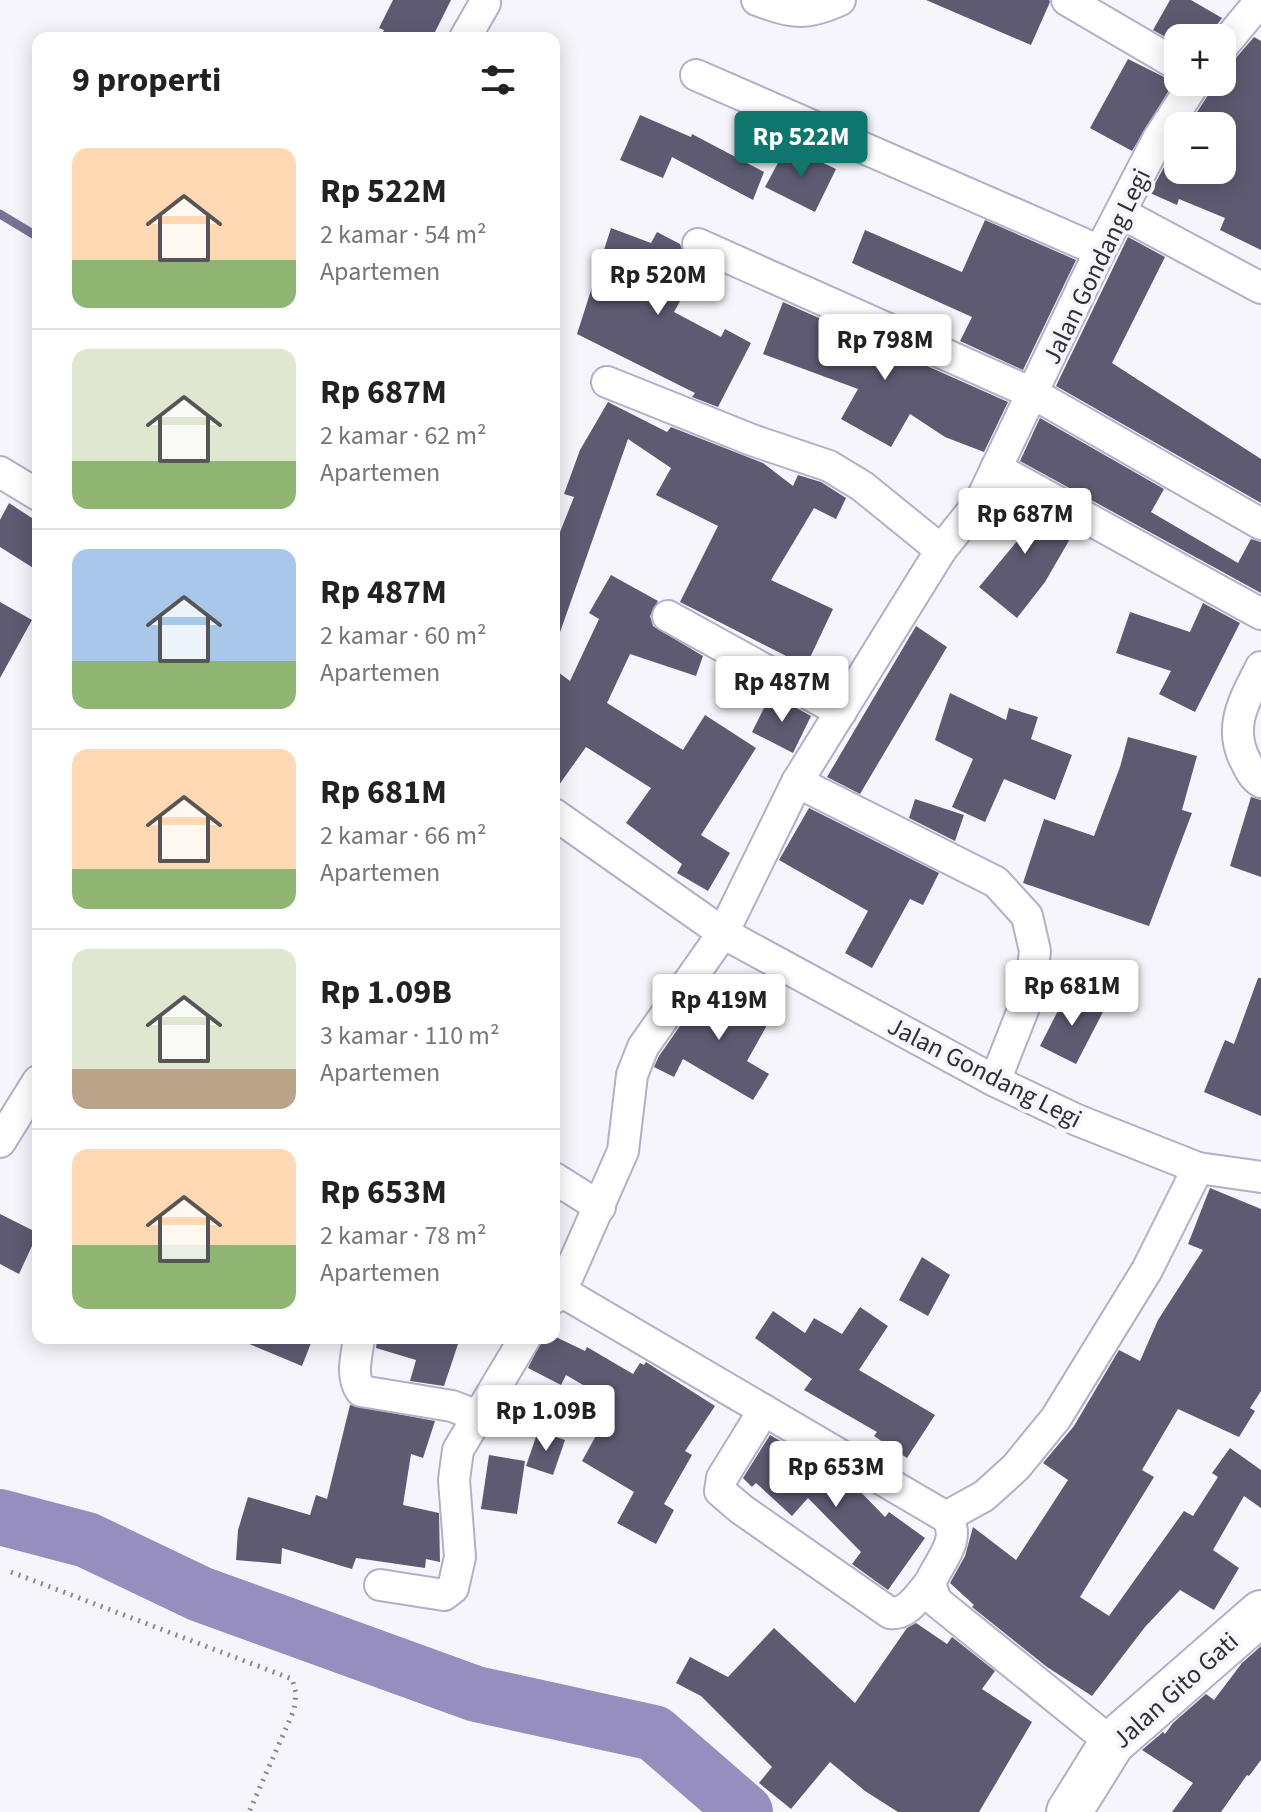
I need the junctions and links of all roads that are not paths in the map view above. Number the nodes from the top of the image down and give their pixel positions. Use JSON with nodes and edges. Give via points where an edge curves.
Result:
{"nodes":[{"id":1,"x":757,"y":0,"type":"edge"},
{"id":2,"x":840,"y":0,"type":"edge"},
{"id":3,"x":1067,"y":0,"type":"edge"},
{"id":4,"x":1261,"y":0,"type":"edge"},
{"id":5,"x":485,"y":3,"type":"dead end"},
{"id":6,"x":1236,"y":30,"type":"edge"},
{"id":7,"x":468,"y":32,"type":"edge"},
{"id":8,"x":1164,"y":57,"type":"edge"},
{"id":9,"x":696,"y":75,"type":"dead end"},
{"id":10,"x":1186,"y":96,"type":"edge"},
{"id":11,"x":1121,"y":213,"type":"junction"},
{"id":12,"x":698,"y":244,"type":"dead end"},
{"id":13,"x":1100,"y":251,"type":"junction"},
{"id":14,"x":1261,"y":288,"type":"edge"},
{"id":15,"x":607,"y":382,"type":"dead end"},
{"id":16,"x":1034,"y":394,"type":"junction"},
{"id":17,"x":996,"y":468,"type":"junction"},
{"id":18,"x":0,"y":472,"type":"edge"},
{"id":19,"x":32,"y":491,"type":"edge"},
{"id":20,"x":1261,"y":524,"type":"edge"},
{"id":21,"x":941,"y":550,"type":"junction"},
{"id":22,"x":1261,"y":614,"type":"edge"},
{"id":23,"x":668,"y":616,"type":"dead end"},
{"id":24,"x":1261,"y":667,"type":"edge"},
{"id":25,"x":841,"y":712,"type":"junction"},
{"id":26,"x":797,"y":782,"type":"junction"},
{"id":27,"x":1261,"y":782,"type":"edge"},
{"id":28,"x":560,"y":818,"type":"edge"},
{"id":29,"x":723,"y":933,"type":"junction"},
{"id":30,"x":995,"y":1081,"type":"junction"},
{"id":31,"x":32,"y":1091,"type":"edge"},
{"id":32,"x":0,"y":1142,"type":"edge"},
{"id":33,"x":1198,"y":1168,"type":"junction"},
{"id":34,"x":1261,"y":1177,"type":"edge"},
{"id":35,"x":560,"y":1182,"type":"edge"},
{"id":36,"x":600,"y":1207,"type":"junction"},
{"id":37,"x":560,"y":1283,"type":"edge"},
{"id":38,"x":560,"y":1293,"type":"edge"},
{"id":39,"x":358,"y":1344,"type":"edge"},
{"id":40,"x":522,"y":1344,"type":"edge"},
{"id":41,"x":764,"y":1410,"type":"junction"},
{"id":42,"x":480,"y":1417,"type":"junction"},
{"id":43,"x":946,"y":1517,"type":"junction"},
{"id":44,"x":930,"y":1583,"type":"junction"},
{"id":45,"x":380,"y":1585,"type":"dead end"},
{"id":46,"x":1261,"y":1613,"type":"edge"},
{"id":47,"x":1112,"y":1743,"type":"junction"},
{"id":48,"x":1069,"y":1812,"type":"edge"}],
"edges":[{"from":1,"to":2,"type":"street","via":[[805,13]]},
{"from":3,"to":8,"type":"street"},
{"from":4,"to":6,"type":"street"},
{"from":5,"to":7,"type":"street"},
{"from":9,"to":13,"type":"street"},
{"from":10,"to":11,"type":"street","name":"Jalan Gondang Legi"},
{"from":11,"to":13,"type":"street","name":"Jalan Gondang Legi"},
{"from":11,"to":14,"type":"street"},
{"from":12,"to":16,"type":"street"},
{"from":13,"to":16,"type":"street","name":"Jalan Gondang Legi"},
{"from":15,"to":21,"type":"street","via":[[829,466]]},
{"from":16,"to":17,"type":"street","name":"Jalan Gondang Legi"},
{"from":16,"to":20,"type":"street","name":"Jalan Gondang Legi"},
{"from":17,"to":21,"type":"street","name":"Jalan Gondang Legi","via":[[981,500]]},
{"from":17,"to":22,"type":"street"},
{"from":18,"to":19,"type":"street"},
{"from":21,"to":25,"type":"street","name":"Jalan Gondang Legi"},
{"from":23,"to":25,"type":"street"},
{"from":24,"to":27,"type":"street","via":[[1236,721],[1239,749]]},
{"from":25,"to":26,"type":"street","name":"Jalan Gondang Legi"},
{"from":26,"to":29,"type":"street","name":"Jalan Gondang Legi"},
{"from":26,"to":30,"type":"street","via":[[996,882],[1027,916],[1035,951],[1030,992]]},
{"from":28,"to":29,"type":"street","name":"Jalan Gondang Legi"},
{"from":29,"to":30,"type":"street","name":"Jalan Gondang Legi"},
{"from":29,"to":36,"type":"street","via":[[636,1061],[626,1142]]},
{"from":30,"to":33,"type":"street","name":"Jalan Gondang Legi"},
{"from":31,"to":32,"type":"street"},
{"from":33,"to":34,"type":"street","name":"Jalan Gondang Legi"},
{"from":33,"to":43,"type":"street","via":[[1147,1270],[1056,1418],[984,1496]]},
{"from":35,"to":36,"type":"street"},
{"from":36,"to":37,"type":"street"},
{"from":38,"to":41,"type":"street"},
{"from":39,"to":42,"type":"street","via":[[355,1371],[361,1391],[452,1406]]},
{"from":40,"to":42,"type":"street"},
{"from":41,"to":43,"type":"street"},
{"from":41,"to":44,"type":"street","via":[[722,1478],[720,1491],[890,1613],[905,1610]]},
{"from":42,"to":45,"type":"street","via":[[458,1450],[454,1480],[460,1557],[453,1588],[444,1595]]},
{"from":43,"to":44,"type":"street","via":[[953,1536]]},
{"from":44,"to":47,"type":"street","via":[[936,1601]]},
{"from":46,"to":47,"type":"main road","name":"Jalan Gito Gati"},
{"from":47,"to":48,"type":"main road","name":"Jalan Gito Gati"}]}
